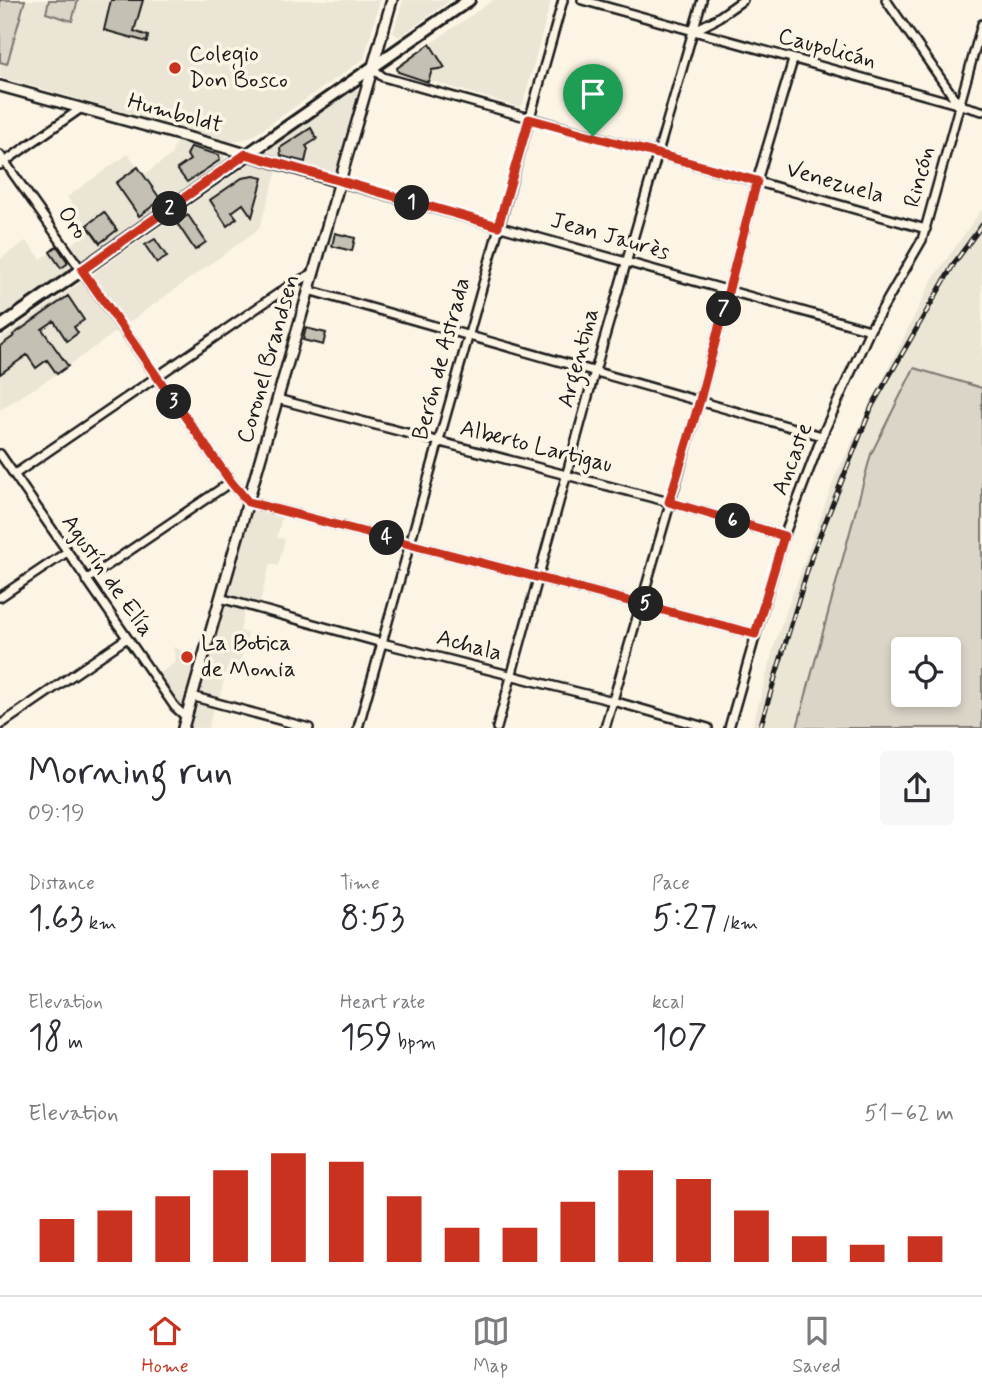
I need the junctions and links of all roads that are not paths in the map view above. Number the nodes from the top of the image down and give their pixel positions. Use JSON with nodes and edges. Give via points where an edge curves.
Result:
{"nodes":[{"id":1,"x":392,"y":0,"type":"edge"},
{"id":2,"x":469,"y":0,"type":"edge"},
{"id":3,"x":563,"y":0,"type":"edge"},
{"id":4,"x":582,"y":0,"type":"edge"},
{"id":5,"x":702,"y":0,"type":"edge"},
{"id":6,"x":743,"y":0,"type":"edge"},
{"id":7,"x":887,"y":0,"type":"edge"},
{"id":8,"x":982,"y":24,"type":"edge"},
{"id":9,"x":693,"y":31,"type":"junction"},
{"id":10,"x":793,"y":60,"type":"junction"},
{"id":11,"x":372,"y":68,"type":"junction"},
{"id":12,"x":0,"y":86,"type":"edge"},
{"id":13,"x":959,"y":105,"type":"junction"},
{"id":14,"x":80,"y":109,"type":"junction"},
{"id":15,"x":982,"y":111,"type":"edge"},
{"id":16,"x":529,"y":119,"type":"junction"},
{"id":17,"x":246,"y":154,"type":"junction"},
{"id":18,"x":657,"y":154,"type":"junction"},
{"id":19,"x":1,"y":161,"type":"edge"},
{"id":20,"x":757,"y":181,"type":"junction"},
{"id":21,"x":339,"y":182,"type":"junction"},
{"id":22,"x":498,"y":226,"type":"junction"},
{"id":23,"x":926,"y":229,"type":"junction"},
{"id":24,"x":626,"y":261,"type":"junction"},
{"id":25,"x":82,"y":270,"type":"junction"},
{"id":26,"x":314,"y":273,"type":"junction"},
{"id":27,"x":309,"y":290,"type":"junction"},
{"id":28,"x":729,"y":291,"type":"junction"},
{"id":29,"x":0,"y":327,"type":"edge"},
{"id":30,"x":870,"y":330,"type":"junction"},
{"id":31,"x":468,"y":336,"type":"junction"},
{"id":32,"x":595,"y":371,"type":"junction"},
{"id":33,"x":156,"y":377,"type":"junction"},
{"id":34,"x":277,"y":399,"type":"junction"},
{"id":35,"x":700,"y":400,"type":"junction"},
{"id":36,"x":822,"y":436,"type":"junction"},
{"id":37,"x":439,"y":442,"type":"junction"},
{"id":38,"x":1,"y":458,"type":"edge"},
{"id":39,"x":15,"y":474,"type":"junction"},
{"id":40,"x":568,"y":475,"type":"junction"},
{"id":41,"x":231,"y":482,"type":"junction"},
{"id":42,"x":248,"y":502,"type":"junction"},
{"id":43,"x":669,"y":502,"type":"junction"},
{"id":44,"x":784,"y":536,"type":"junction"},
{"id":45,"x":411,"y":544,"type":"junction"},
{"id":46,"x":67,"y":552,"type":"junction"},
{"id":47,"x":539,"y":577,"type":"junction"},
{"id":48,"x":86,"y":579,"type":"junction"},
{"id":49,"x":0,"y":597,"type":"edge"},
{"id":50,"x":220,"y":598,"type":"junction"},
{"id":51,"x":642,"y":603,"type":"junction"},
{"id":52,"x":755,"y":634,"type":"junction"},
{"id":53,"x":127,"y":638,"type":"junction"},
{"id":54,"x":382,"y":643,"type":"junction"},
{"id":55,"x":512,"y":677,"type":"junction"},
{"id":56,"x":191,"y":695,"type":"junction"},
{"id":57,"x":613,"y":701,"type":"junction"},
{"id":58,"x":186,"y":718,"type":"junction"},
{"id":59,"x":0,"y":725,"type":"edge"},
{"id":60,"x":183,"y":728,"type":"edge"},
{"id":61,"x":309,"y":728,"type":"edge"},
{"id":62,"x":358,"y":728,"type":"edge"},
{"id":63,"x":497,"y":728,"type":"edge"},
{"id":64,"x":606,"y":728,"type":"edge"},
{"id":65,"x":708,"y":728,"type":"edge"},
{"id":66,"x":729,"y":728,"type":"edge"}],
"edges":[{"from":1,"to":11,"type":"street","name":"Coronel Brandsen"},
{"from":2,"to":11,"type":"main road"},
{"from":3,"to":16,"type":"street","name":"Berón de Astrada"},
{"from":4,"to":9,"type":"street","name":"Caupolicán"},
{"from":5,"to":9,"type":"street","name":"Argentina"},
{"from":6,"to":9,"type":"street"},
{"from":7,"to":13,"type":"street"},
{"from":8,"to":13,"type":"street","name":"Rincón"},
{"from":9,"to":10,"type":"street","name":"Caupolicán"},
{"from":9,"to":18,"type":"street","name":"Argentina"},
{"from":10,"to":13,"type":"street","name":"Caupolicán"},
{"from":10,"to":20,"type":"street"},
{"from":11,"to":16,"type":"street","name":"Venezuela","via":[[383,77]]},
{"from":11,"to":17,"type":"main road"},
{"from":11,"to":21,"type":"street","name":"Coronel Brandsen"},
{"from":12,"to":14,"type":"street","name":"Humboldt"},
{"from":13,"to":15,"type":"street","name":"Caupolicán"},
{"from":13,"to":23,"type":"street","name":"Rincón"},
{"from":14,"to":17,"type":"street","name":"Humboldt"},
{"from":14,"to":19,"type":"street"},
{"from":16,"to":18,"type":"street","name":"Venezuela"},
{"from":16,"to":22,"type":"street","name":"Berón de Astrada"},
{"from":17,"to":21,"type":"street","name":"Humboldt"},
{"from":17,"to":25,"type":"main road"},
{"from":18,"to":20,"type":"street","name":"Venezuela"},
{"from":18,"to":24,"type":"street","name":"Argentina"},
{"from":19,"to":25,"type":"street","name":"Oro"},
{"from":20,"to":23,"type":"street","name":"Venezuela"},
{"from":20,"to":28,"type":"street"},
{"from":21,"to":22,"type":"street","name":"Jean Jaurès"},
{"from":21,"to":26,"type":"street","name":"Coronel Brandsen"},
{"from":22,"to":24,"type":"street","name":"Jean Jaurès"},
{"from":22,"to":31,"type":"street","name":"Berón de Astrada"},
{"from":23,"to":30,"type":"street","name":"Rincón"},
{"from":24,"to":28,"type":"street","name":"Jean Jaurès"},
{"from":24,"to":32,"type":"street","name":"Argentina"},
{"from":25,"to":29,"type":"main road"},
{"from":25,"to":33,"type":"street","name":"Oro"},
{"from":26,"to":27,"type":"street","name":"Coronel Brandsen"},
{"from":26,"to":33,"type":"street"},
{"from":27,"to":31,"type":"street"},
{"from":27,"to":34,"type":"street","name":"Coronel Brandsen"},
{"from":28,"to":30,"type":"street","name":"Jean Jaurès"},
{"from":28,"to":35,"type":"street"},
{"from":30,"to":36,"type":"street","name":"Ancaste"},
{"from":31,"to":32,"type":"street"},
{"from":31,"to":37,"type":"street","name":"Berón de Astrada"},
{"from":32,"to":35,"type":"street"},
{"from":32,"to":40,"type":"street","name":"Argentina"},
{"from":33,"to":39,"type":"street"},
{"from":33,"to":41,"type":"street","name":"Oro"},
{"from":34,"to":37,"type":"street","name":"Alberto Lartigau"},
{"from":34,"to":42,"type":"street","name":"Coronel Brandsen"},
{"from":35,"to":36,"type":"street"},
{"from":35,"to":43,"type":"street"},
{"from":36,"to":44,"type":"street","name":"Ancaste"},
{"from":37,"to":40,"type":"street","name":"Alberto Lartigau"},
{"from":37,"to":45,"type":"street","name":"Berón de Astrada"},
{"from":38,"to":39,"type":"street","name":"Agustín de Elía"},
{"from":39,"to":46,"type":"street","name":"Agustín de Elía"},
{"from":40,"to":43,"type":"street","name":"Alberto Lartigau"},
{"from":40,"to":47,"type":"street","name":"Argentina"},
{"from":41,"to":42,"type":"street","name":"Oro"},
{"from":41,"to":48,"type":"street"},
{"from":42,"to":45,"type":"street"},
{"from":42,"to":50,"type":"street","name":"Coronel Brandsen"},
{"from":43,"to":44,"type":"street","name":"Alberto Lartigau"},
{"from":43,"to":51,"type":"street"},
{"from":44,"to":52,"type":"street","name":"Ancaste"},
{"from":45,"to":47,"type":"street"},
{"from":45,"to":54,"type":"street","name":"Berón de Astrada"},
{"from":46,"to":48,"type":"street","name":"Agustín de Elía"},
{"from":46,"to":49,"type":"street"},
{"from":47,"to":51,"type":"street"},
{"from":47,"to":55,"type":"street","name":"Argentina"},
{"from":48,"to":53,"type":"street","name":"Agustín de Elía"},
{"from":50,"to":54,"type":"street","name":"Achala"},
{"from":50,"to":56,"type":"street","name":"Coronel Brandsen"},
{"from":51,"to":52,"type":"street"},
{"from":51,"to":57,"type":"street"},
{"from":52,"to":66,"type":"street","name":"Ancaste"},
{"from":53,"to":58,"type":"street","name":"Agustín de Elía"},
{"from":53,"to":59,"type":"street"},
{"from":54,"to":55,"type":"street","name":"Achala"},
{"from":54,"to":62,"type":"street","name":"Berón de Astrada"},
{"from":55,"to":57,"type":"street","name":"Achala"},
{"from":55,"to":63,"type":"street","name":"Argentina"},
{"from":56,"to":58,"type":"street","name":"Coronel Brandsen"},
{"from":56,"to":61,"type":"street"},
{"from":57,"to":64,"type":"street"},
{"from":57,"to":65,"type":"street","name":"Achala"},
{"from":58,"to":60,"type":"street","name":"Coronel Brandsen"}]}
